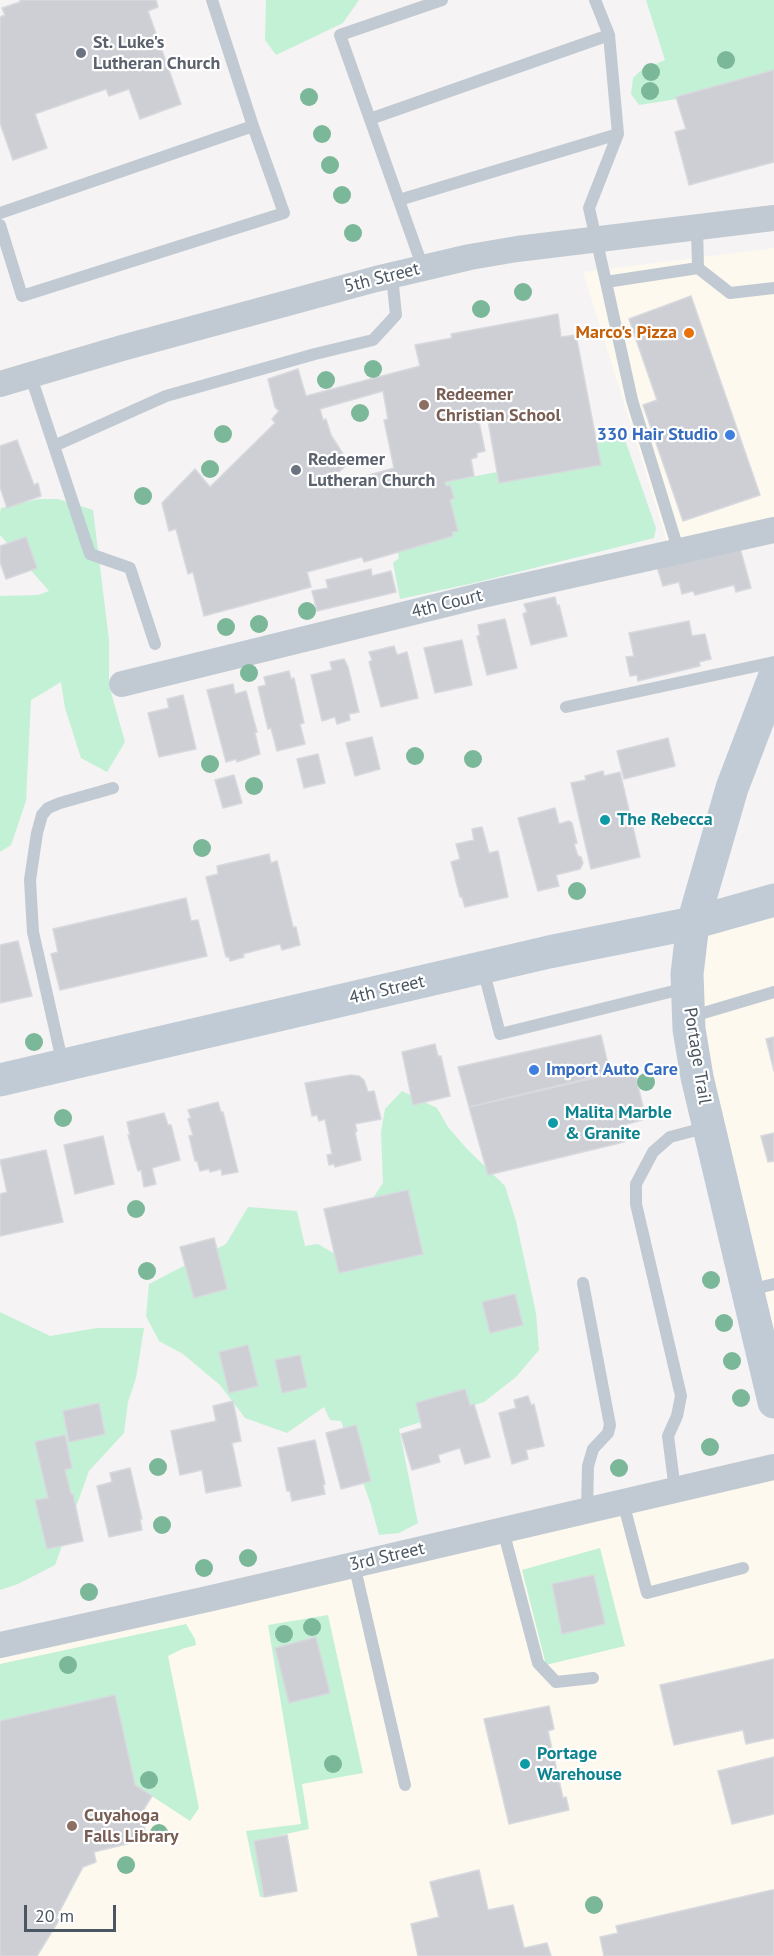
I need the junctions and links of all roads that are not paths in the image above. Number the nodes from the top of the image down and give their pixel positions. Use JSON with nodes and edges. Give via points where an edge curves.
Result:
{"nodes":[{"id":1,"x":212,"y":0,"type":"edge"},
{"id":2,"x":442,"y":0,"type":"edge"},
{"id":3,"x":595,"y":0,"type":"edge"},
{"id":4,"x":609,"y":35,"type":"junction"},
{"id":5,"x":370,"y":119,"type":"junction"},
{"id":6,"x":253,"y":126,"type":"junction"},
{"id":7,"x":618,"y":134,"type":"junction"},
{"id":8,"x":399,"y":200,"type":"junction"},
{"id":9,"x":0,"y":213,"type":"edge"},
{"id":10,"x":774,"y":218,"type":"edge"},
{"id":11,"x":0,"y":225,"type":"edge"},
{"id":12,"x":697,"y":227,"type":"junction"},
{"id":13,"x":596,"y":239,"type":"junction"},
{"id":14,"x":423,"y":268,"type":"junction"},
{"id":15,"x":698,"y":268,"type":"junction"},
{"id":16,"x":392,"y":276,"type":"junction"},
{"id":17,"x":606,"y":282,"type":"junction"},
{"id":18,"x":774,"y":288,"type":"edge"},
{"id":19,"x":30,"y":374,"type":"junction"},
{"id":20,"x":0,"y":384,"type":"edge"},
{"id":21,"x":54,"y":446,"type":"junction"},
{"id":22,"x":774,"y":530,"type":"edge"},
{"id":23,"x":679,"y":552,"type":"junction"},
{"id":24,"x":155,"y":644,"type":"dead end"},
{"id":25,"x":774,"y":662,"type":"edge"},
{"id":26,"x":774,"y":678,"type":"edge"},
{"id":27,"x":122,"y":684,"type":"dead end"},
{"id":28,"x":566,"y":707,"type":"dead end"},
{"id":29,"x":113,"y":788,"type":"dead end"},
{"id":30,"x":774,"y":900,"type":"edge"},
{"id":31,"x":693,"y":923,"type":"junction"},
{"id":32,"x":483,"y":968,"type":"junction"},
{"id":33,"x":774,"y":992,"type":"edge"},
{"id":34,"x":688,"y":1003,"type":"junction"},
{"id":35,"x":63,"y":1065,"type":"junction"},
{"id":36,"x":0,"y":1080,"type":"edge"},
{"id":37,"x":709,"y":1127,"type":"junction"},
{"id":38,"x":583,"y":1283,"type":"dead end"},
{"id":39,"x":761,"y":1287,"type":"edge"},
{"id":40,"x":774,"y":1402,"type":"edge"},
{"id":41,"x":774,"y":1467,"type":"edge"},
{"id":42,"x":675,"y":1490,"type":"junction"},
{"id":43,"x":623,"y":1502,"type":"junction"},
{"id":44,"x":587,"y":1510,"type":"junction"},
{"id":45,"x":503,"y":1530,"type":"junction"},
{"id":46,"x":354,"y":1564,"type":"junction"},
{"id":47,"x":743,"y":1568,"type":"dead end"},
{"id":48,"x":0,"y":1645,"type":"edge"},
{"id":49,"x":593,"y":1678,"type":"dead end"},
{"id":50,"x":405,"y":1785,"type":"dead end"}],
"edges":[{"from":1,"to":6,"type":"lane"},
{"from":2,"to":5,"type":"lane","via":[[340,35]]},
{"from":3,"to":4,"type":"lane"},
{"from":4,"to":5,"type":"lane"},
{"from":4,"to":7,"type":"lane"},
{"from":5,"to":8,"type":"lane"},
{"from":6,"to":9,"type":"lane"},
{"from":6,"to":11,"type":"lane","via":[[284,213],[22,296]]},
{"from":7,"to":8,"type":"lane"},
{"from":7,"to":13,"type":"lane","via":[[589,208]]},
{"from":8,"to":14,"type":"lane"},
{"from":10,"to":12,"type":"street","name":"5th Street"},
{"from":12,"to":13,"type":"street","name":"5th Street"},
{"from":12,"to":15,"type":"lane"},
{"from":13,"to":14,"type":"street","name":"5th Street","via":[[517,249]]},
{"from":13,"to":17,"type":"lane"},
{"from":14,"to":16,"type":"street","name":"5th Street"},
{"from":15,"to":17,"type":"lane"},
{"from":15,"to":18,"type":"lane","via":[[730,293]]},
{"from":16,"to":19,"type":"street","name":"5th Street"},
{"from":16,"to":21,"type":"lane","via":[[396,315],[373,340],[166,396]]},
{"from":17,"to":23,"type":"lane","via":[[632,400]]},
{"from":19,"to":20,"type":"street","name":"5th Street"},
{"from":19,"to":21,"type":"lane"},
{"from":21,"to":24,"type":"lane","via":[[90,554],[130,568]]},
{"from":22,"to":23,"type":"street","name":"4th Court"},
{"from":23,"to":27,"type":"street","name":"4th Court"},
{"from":25,"to":28,"type":"lane"},
{"from":26,"to":31,"type":"street","name":"Portage Trail","via":[[732,788]]},
{"from":29,"to":35,"type":"lane","via":[[48,808],[37,832],[30,880],[33,932]]},
{"from":30,"to":31,"type":"street","name":"4th Street"},
{"from":31,"to":32,"type":"street","name":"4th Street"},
{"from":31,"to":34,"type":"street","name":"Portage Trail"},
{"from":32,"to":34,"type":"lane","via":[[500,1034]]},
{"from":32,"to":35,"type":"street","name":"4th Street"},
{"from":33,"to":34,"type":"lane"},
{"from":34,"to":37,"type":"street","name":"Portage Trail","via":[[697,1077]]},
{"from":35,"to":36,"type":"street","name":"4th Street"},
{"from":37,"to":39,"type":"street","name":"Portage Trail"},
{"from":37,"to":42,"type":"lane","via":[[670,1137],[653,1152],[636,1184],[636,1204],[681,1396],[668,1436]]},
{"from":38,"to":44,"type":"lane","via":[[610,1425],[593,1449],[588,1466]]},
{"from":39,"to":40,"type":"street","name":"Portage Trail"},
{"from":41,"to":42,"type":"street","name":"3rd Street"},
{"from":42,"to":43,"type":"street","name":"3rd Street"},
{"from":43,"to":44,"type":"street","name":"3rd Street"},
{"from":43,"to":47,"type":"lane","via":[[647,1593]]},
{"from":44,"to":45,"type":"street","name":"3rd Street"},
{"from":45,"to":46,"type":"street","name":"3rd Street"},
{"from":45,"to":49,"type":"lane","via":[[538,1663],[556,1682]]},
{"from":46,"to":48,"type":"street","name":"3rd Street"},
{"from":46,"to":50,"type":"lane"}]}
